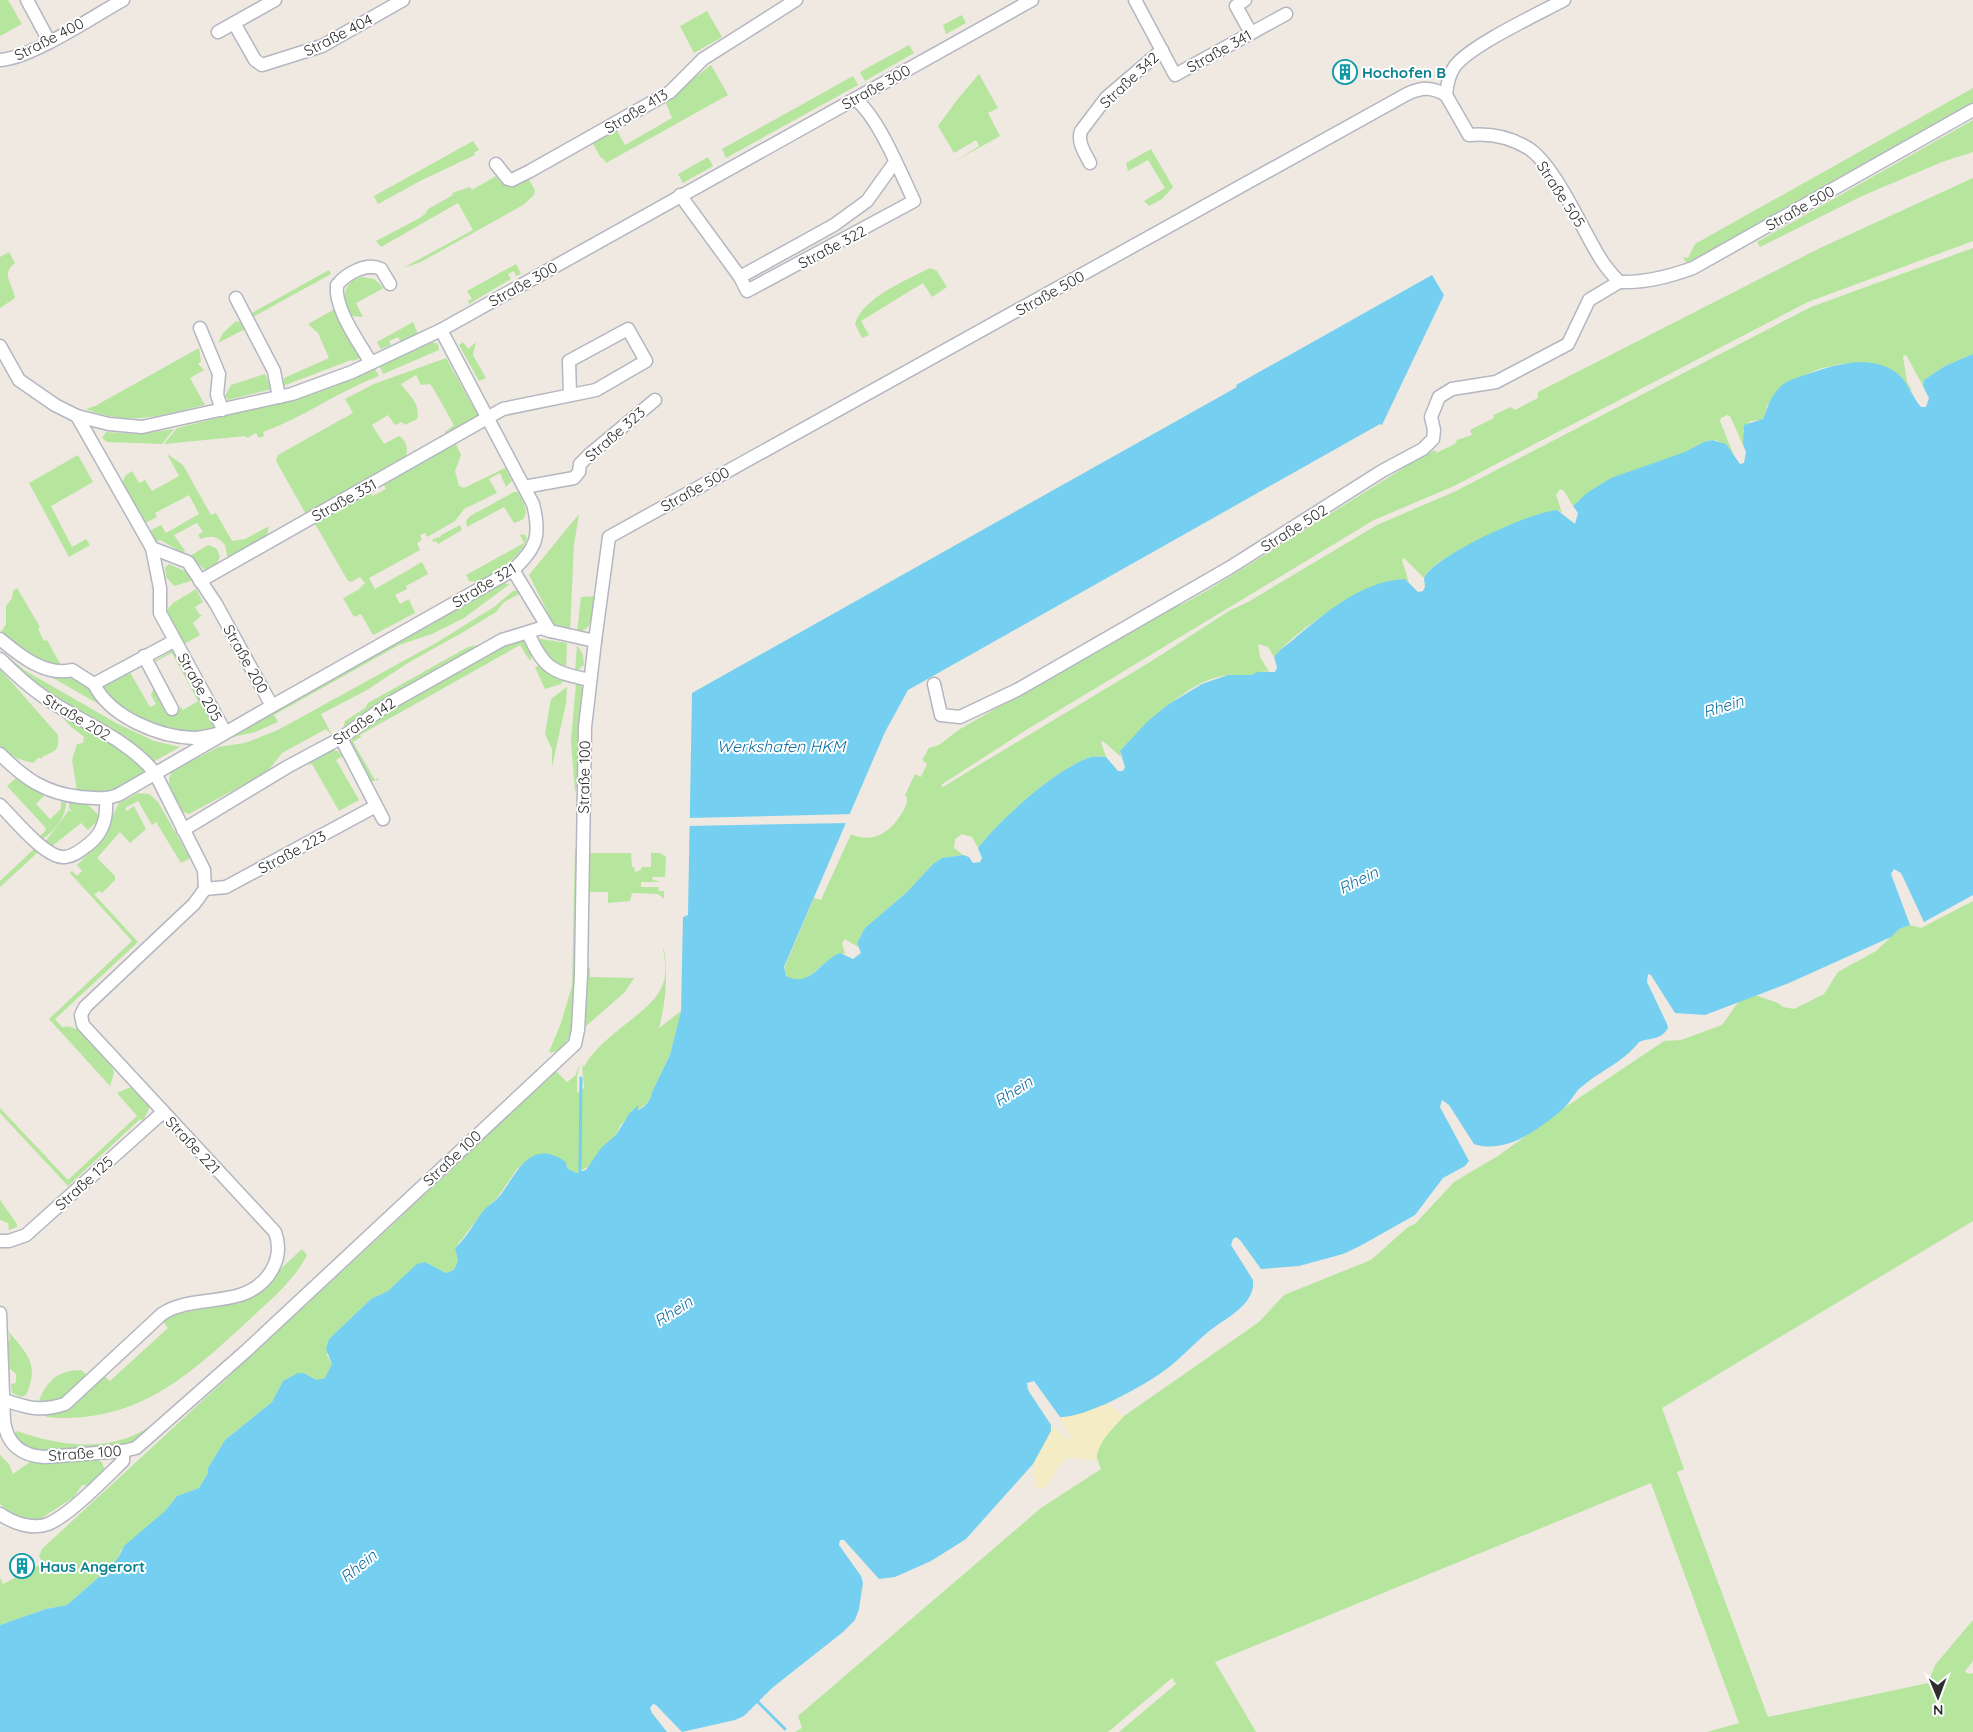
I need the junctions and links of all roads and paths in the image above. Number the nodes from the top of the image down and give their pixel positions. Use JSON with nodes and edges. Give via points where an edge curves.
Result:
{"nodes":[{"id":1,"x":27,"y":0,"type":"edge"},
{"id":2,"x":122,"y":0,"type":"edge"},
{"id":3,"x":274,"y":0,"type":"edge"},
{"id":4,"x":403,"y":0,"type":"edge"},
{"id":5,"x":796,"y":0,"type":"edge"},
{"id":6,"x":1032,"y":0,"type":"edge"},
{"id":7,"x":1135,"y":0,"type":"edge"},
{"id":8,"x":1245,"y":0,"type":"edge"},
{"id":9,"x":1564,"y":0,"type":"edge"},
{"id":10,"x":1286,"y":14,"type":"dead end"},
{"id":11,"x":234,"y":23,"type":"junction"},
{"id":12,"x":218,"y":32,"type":"dead end"},
{"id":13,"x":1251,"y":33,"type":"junction"},
{"id":14,"x":49,"y":41,"type":"junction"},
{"id":15,"x":1162,"y":50,"type":"junction"},
{"id":16,"x":0,"y":60,"type":"edge"},
{"id":17,"x":1446,"y":95,"type":"junction"},
{"id":18,"x":855,"y":99,"type":"junction"},
{"id":19,"x":1973,"y":110,"type":"edge"},
{"id":20,"x":895,"y":162,"type":"junction"},
{"id":21,"x":1090,"y":163,"type":"dead end"},
{"id":22,"x":496,"y":164,"type":"dead end"},
{"id":23,"x":680,"y":195,"type":"junction"},
{"id":24,"x":740,"y":277,"type":"junction"},
{"id":25,"x":1619,"y":282,"type":"junction"},
{"id":26,"x":390,"y":284,"type":"dead end"},
{"id":27,"x":236,"y":298,"type":"dead end"},
{"id":28,"x":200,"y":328,"type":"dead end"},
{"id":29,"x":441,"y":330,"type":"junction"},
{"id":30,"x":0,"y":346,"type":"edge"},
{"id":31,"x":370,"y":363,"type":"junction"},
{"id":32,"x":570,"y":395,"type":"junction"},
{"id":33,"x":279,"y":397,"type":"junction"},
{"id":34,"x":655,"y":400,"type":"dead end"},
{"id":35,"x":222,"y":410,"type":"junction"},
{"id":36,"x":77,"y":416,"type":"junction"},
{"id":37,"x":488,"y":419,"type":"junction"},
{"id":38,"x":524,"y":487,"type":"junction"},
{"id":39,"x":152,"y":548,"type":"junction"},
{"id":40,"x":513,"y":570,"type":"junction"},
{"id":41,"x":200,"y":581,"type":"junction"},
{"id":42,"x":550,"y":631,"type":"junction"},
{"id":43,"x":528,"y":633,"type":"junction"},
{"id":44,"x":0,"y":639,"type":"edge"},
{"id":45,"x":174,"y":641,"type":"junction"},
{"id":46,"x":595,"y":641,"type":"junction"},
{"id":47,"x":144,"y":656,"type":"junction"},
{"id":48,"x":0,"y":659,"type":"edge"},
{"id":49,"x":590,"y":680,"type":"junction"},
{"id":50,"x":94,"y":684,"type":"junction"},
{"id":51,"x":934,"y":684,"type":"dead end"},
{"id":52,"x":272,"y":706,"type":"junction"},
{"id":53,"x":172,"y":709,"type":"dead end"},
{"id":54,"x":225,"y":732,"type":"junction"},
{"id":55,"x":341,"y":738,"type":"junction"},
{"id":56,"x":0,"y":754,"type":"edge"},
{"id":57,"x":155,"y":773,"type":"junction"},
{"id":58,"x":106,"y":799,"type":"junction"},
{"id":59,"x":0,"y":805,"type":"edge"},
{"id":60,"x":376,"y":806,"type":"junction"},
{"id":61,"x":383,"y":819,"type":"dead end"},
{"id":62,"x":183,"y":830,"type":"junction"},
{"id":63,"x":205,"y":889,"type":"junction"},
{"id":64,"x":162,"y":1113,"type":"junction"},
{"id":65,"x":0,"y":1241,"type":"edge"},
{"id":66,"x":0,"y":1313,"type":"edge"},
{"id":67,"x":4,"y":1400,"type":"junction"},
{"id":68,"x":2,"y":1416,"type":"edge"},
{"id":69,"x":123,"y":1451,"type":"junction"},
{"id":70,"x":0,"y":1514,"type":"edge"}],
"edges":[{"from":1,"to":14,"type":"street"},
{"from":2,"to":14,"type":"street","name":"Straße 400"},
{"from":3,"to":11,"type":"street"},
{"from":4,"to":11,"type":"street","name":"Straße 404","via":[[322,46],[272,64],[262,65],[255,60]]},
{"from":5,"to":22,"type":"street","name":"Straße 413","via":[[703,59],[670,92],[530,171],[512,180]]},
{"from":6,"to":18,"type":"street","name":"Straße 300"},
{"from":7,"to":15,"type":"street","name":"Straße 341"},
{"from":8,"to":13,"type":"street","via":[[1236,6]]},
{"from":9,"to":17,"type":"street","via":[[1474,50],[1456,66],[1447,82]]},
{"from":10,"to":13,"type":"street","name":"Straße 341"},
{"from":11,"to":12,"type":"street"},
{"from":13,"to":15,"type":"street","name":"Straße 341","via":[[1175,75]]},
{"from":14,"to":16,"type":"street","name":"Straße 400","via":[[13,59]]},
{"from":15,"to":21,"type":"street","name":"Straße 342","via":[[1111,93],[1081,131],[1081,144]]},
{"from":17,"to":25,"type":"street","name":"Straße 505","via":[[1469,135],[1495,135],[1511,140],[1529,149],[1544,165],[1603,263]]},
{"from":17,"to":46,"type":"street","name":"Straße 500","via":[[1435,88],[1407,94],[609,538]]},
{"from":18,"to":20,"type":"street","name":"Straße 322","via":[[874,122]]},
{"from":18,"to":23,"type":"street","name":"Straße 300"},
{"from":19,"to":25,"type":"street","name":"Straße 500","via":[[1693,268],[1666,277]]},
{"from":20,"to":24,"type":"street","via":[[867,201],[834,225]]},
{"from":20,"to":24,"type":"street","name":"Straße 322","via":[[914,201],[747,291]]},
{"from":23,"to":24,"type":"street","name":"Straße 322"},
{"from":23,"to":29,"type":"street","name":"Straße 300"},
{"from":25,"to":51,"type":"street","name":"Straße 502","via":[[1589,300],[1568,344],[1496,382],[1452,389],[1439,397],[1431,417],[1433,439],[1423,449],[1382,471],[1229,568],[1016,690],[960,716],[941,716]]},
{"from":26,"to":31,"type":"street","via":[[380,269],[370,266],[357,270],[337,285],[340,307]]},
{"from":27,"to":33,"type":"street","via":[[274,371]]},
{"from":28,"to":35,"type":"street","via":[[219,374],[217,395]]},
{"from":29,"to":31,"type":"street","name":"Straße 300"},
{"from":29,"to":37,"type":"street","name":"Straße 321"},
{"from":30,"to":36,"type":"street","name":"Straße 300","via":[[19,380]]},
{"from":31,"to":33,"type":"street","name":"Straße 300"},
{"from":32,"to":32,"type":"street","via":[[569,361],[628,329],[646,361],[596,390]]},
{"from":32,"to":37,"type":"street","via":[[502,409]]},
{"from":33,"to":35,"type":"street","name":"Straße 300"},
{"from":34,"to":38,"type":"street","name":"Straße 323","via":[[590,454],[580,464],[574,478]]},
{"from":35,"to":36,"type":"street","name":"Straße 300","via":[[142,427],[109,424]]},
{"from":36,"to":39,"type":"street"},
{"from":37,"to":38,"type":"street","name":"Straße 321"},
{"from":37,"to":41,"type":"street","name":"Straße 331"},
{"from":38,"to":40,"type":"street","name":"Straße 321","via":[[533,504],[538,532],[526,558]]},
{"from":39,"to":41,"type":"street","name":"Straße 200","via":[[188,562]]},
{"from":39,"to":45,"type":"street","name":"Straße 205","via":[[160,588],[160,613]]},
{"from":40,"to":42,"type":"street"},
{"from":40,"to":52,"type":"street","name":"Straße 321"},
{"from":41,"to":52,"type":"street","name":"Straße 200"},
{"from":42,"to":43,"type":"street","name":"Straße 142","via":[[541,628]]},
{"from":42,"to":46,"type":"street"},
{"from":43,"to":49,"type":"street","via":[[545,664],[571,676]]},
{"from":43,"to":55,"type":"street","name":"Straße 142","via":[[502,640],[407,693]]},
{"from":44,"to":50,"type":"street","via":[[27,660],[53,671],[63,673],[72,670]]},
{"from":45,"to":47,"type":"street"},
{"from":45,"to":54,"type":"street","name":"Straße 205"},
{"from":46,"to":49,"type":"street","name":"Straße 100"},
{"from":47,"to":50,"type":"street"},
{"from":47,"to":53,"type":"street"},
{"from":48,"to":57,"type":"street","name":"Straße 202","via":[[44,698],[128,748]]},
{"from":49,"to":69,"type":"street","name":"Straße 100","via":[[585,727],[581,975],[575,1044],[148,1439],[136,1448]]},
{"from":50,"to":54,"type":"street","via":[[107,703],[153,729],[195,738]]},
{"from":52,"to":54,"type":"street","name":"Straße 200"},
{"from":54,"to":57,"type":"street","name":"Straße 200"},
{"from":55,"to":60,"type":"street"},
{"from":55,"to":62,"type":"street","name":"Straße 142"},
{"from":56,"to":58,"type":"street","via":[[47,790]]},
{"from":57,"to":58,"type":"street","name":"Straße 200"},
{"from":57,"to":62,"type":"street"},
{"from":58,"to":59,"type":"street","via":[[103,827],[94,839],[65,858],[43,848]]},
{"from":60,"to":61,"type":"street"},
{"from":60,"to":63,"type":"street","name":"Straße 223","via":[[226,887]]},
{"from":62,"to":63,"type":"street","via":[[204,870]]},
{"from":63,"to":64,"type":"street","name":"Straße 221","via":[[194,904],[85,1007],[81,1015],[83,1025]]},
{"from":64,"to":65,"type":"street","name":"Straße 125","via":[[26,1235]]},
{"from":64,"to":67,"type":"street","name":"Straße 221","via":[[275,1232],[279,1242],[277,1263],[258,1285],[242,1295],[180,1305],[166,1311],[65,1404],[47,1410]]},
{"from":66,"to":67,"type":"street","name":"Straße 100"},
{"from":67,"to":68,"type":"street","name":"Straße 100"},
{"from":68,"to":69,"type":"street","name":"Straße 100","via":[[14,1446],[33,1456]]},
{"from":69,"to":70,"type":"street","via":[[123,1461],[48,1524],[18,1523]]}]}
